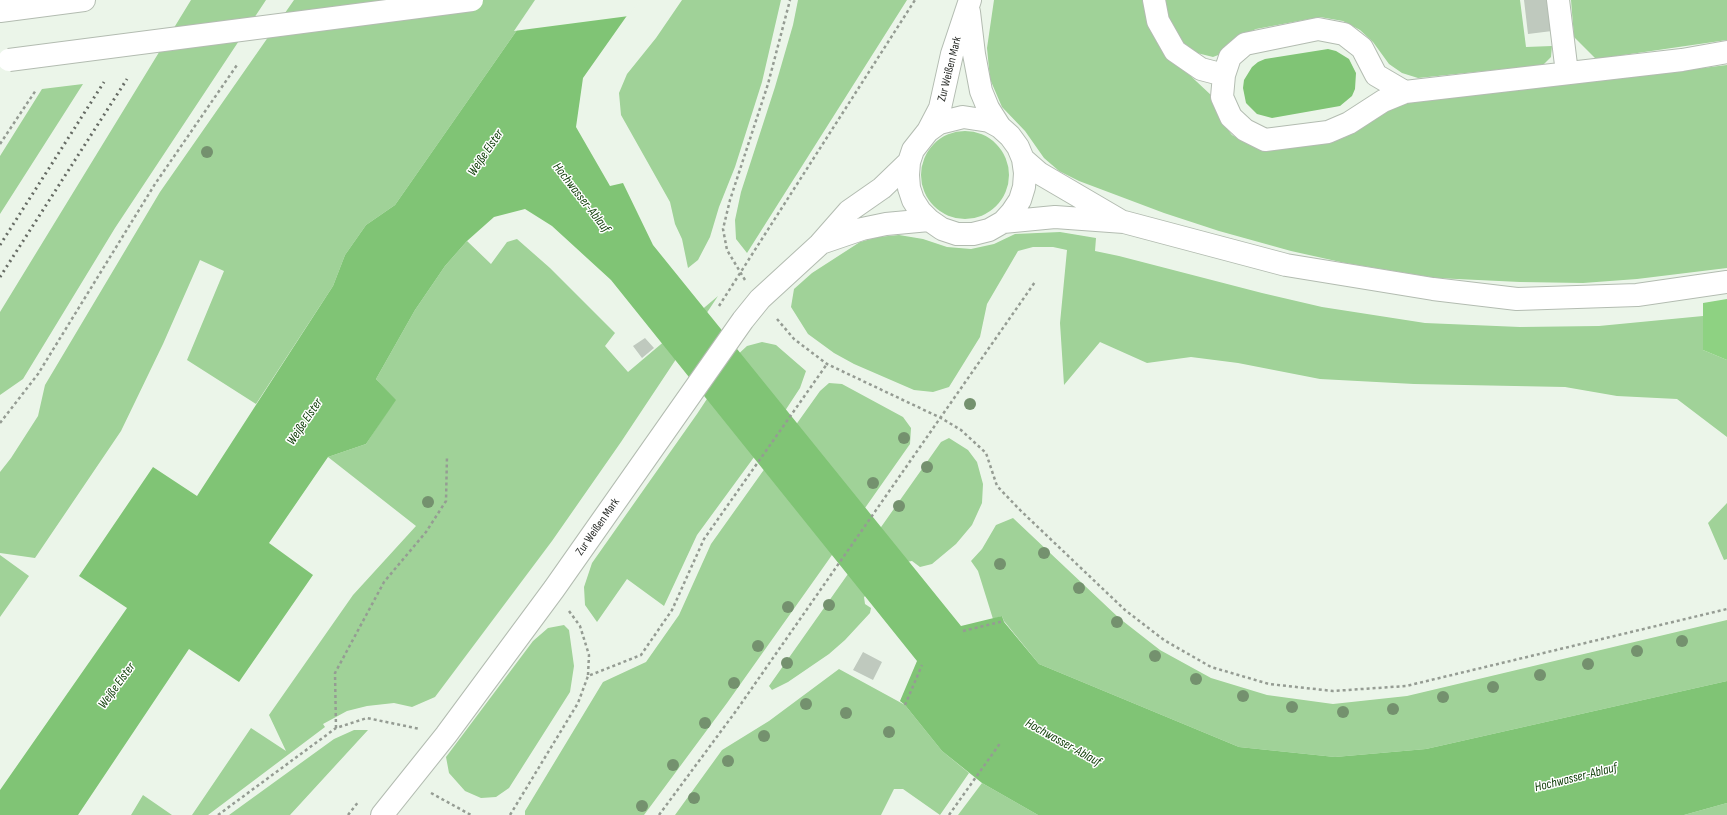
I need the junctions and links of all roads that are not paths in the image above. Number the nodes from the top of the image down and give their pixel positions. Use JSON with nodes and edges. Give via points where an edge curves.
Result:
{"nodes":[{"id":1,"x":84,"y":0,"type":"edge"},
{"id":2,"x":472,"y":0,"type":"edge"},
{"id":3,"x":1154,"y":0,"type":"edge"},
{"id":4,"x":1558,"y":0,"type":"edge"},
{"id":5,"x":969,"y":3,"type":"edge"},
{"id":6,"x":0,"y":11,"type":"edge"},
{"id":7,"x":1727,"y":52,"type":"edge"},
{"id":8,"x":5,"y":60,"type":"edge"},
{"id":9,"x":1567,"y":73,"type":"junction"},
{"id":10,"x":1224,"y":75,"type":"junction"},
{"id":11,"x":1405,"y":92,"type":"junction"},
{"id":12,"x":1000,"y":127,"type":"junction"},
{"id":13,"x":928,"y":131,"type":"junction"},
{"id":14,"x":1023,"y":159,"type":"junction"},
{"id":15,"x":909,"y":162,"type":"junction"},
{"id":16,"x":929,"y":220,"type":"junction"},
{"id":17,"x":1003,"y":222,"type":"junction"},
{"id":18,"x":1124,"y":222,"type":"junction"},
{"id":19,"x":820,"y":244,"type":"junction"},
{"id":20,"x":1727,"y":282,"type":"edge"},
{"id":21,"x":382,"y":815,"type":"edge"}],
"edges":[{"from":1,"to":6,"type":"main road"},
{"from":2,"to":8,"type":"main road","bridge":true},
{"from":3,"to":10,"type":"main road","via":[[1158,22],[1175,51],[1201,69]]},
{"from":4,"to":9,"type":"main road"},
{"from":5,"to":12,"type":"main road","name":"Zur Weißen Mark","via":[[981,91]]},
{"from":5,"to":13,"type":"main road","name":"Zur Weißen Mark","via":[[952,54],[940,108]]},
{"from":7,"to":9,"type":"main road","via":[[1682,60]]},
{"from":9,"to":11,"type":"main road"},
{"from":10,"to":11,"type":"main road","via":[[1230,58],[1245,44],[1318,29],[1344,34],[1362,48],[1376,74]]},
{"from":10,"to":11,"type":"main road","via":[[1222,97],[1231,117],[1245,130],[1265,140],[1328,132],[1350,123],[1383,101]]},
{"from":12,"to":13,"type":"main road","name":"Zur Weißen Mark","via":[[988,121],[963,117],[939,123]]},
{"from":12,"to":14,"type":"main road","name":"Zur Weißen Mark","via":[[1014,141]]},
{"from":13,"to":15,"type":"main road","name":"Zur Weißen Mark","via":[[913,150]]},
{"from":14,"to":17,"type":"main road","name":"Zur Weißen Mark","via":[[1024,187],[1020,200]]},
{"from":14,"to":18,"type":"main road","via":[[1039,173]]},
{"from":15,"to":16,"type":"main road","name":"Zur Weißen Mark","via":[[908,181],[913,200]]},
{"from":15,"to":19,"type":"main road","name":"Zur Weißen Mark","via":[[882,188],[849,211]]},
{"from":16,"to":17,"type":"main road","name":"Zur Weißen Mark","via":[[942,229],[957,234],[989,230]]},
{"from":16,"to":19,"type":"main road","name":"Zur Weißen Mark","via":[[862,229]]},
{"from":17,"to":18,"type":"main road","via":[[1055,217]]},
{"from":18,"to":20,"type":"main road","via":[[1286,264],[1433,289],[1517,299],[1637,295]]},
{"from":19,"to":21,"type":"main road","name":"Zur Weißen Mark","via":[[760,299],[743,320],[554,589],[446,735]]}]}
